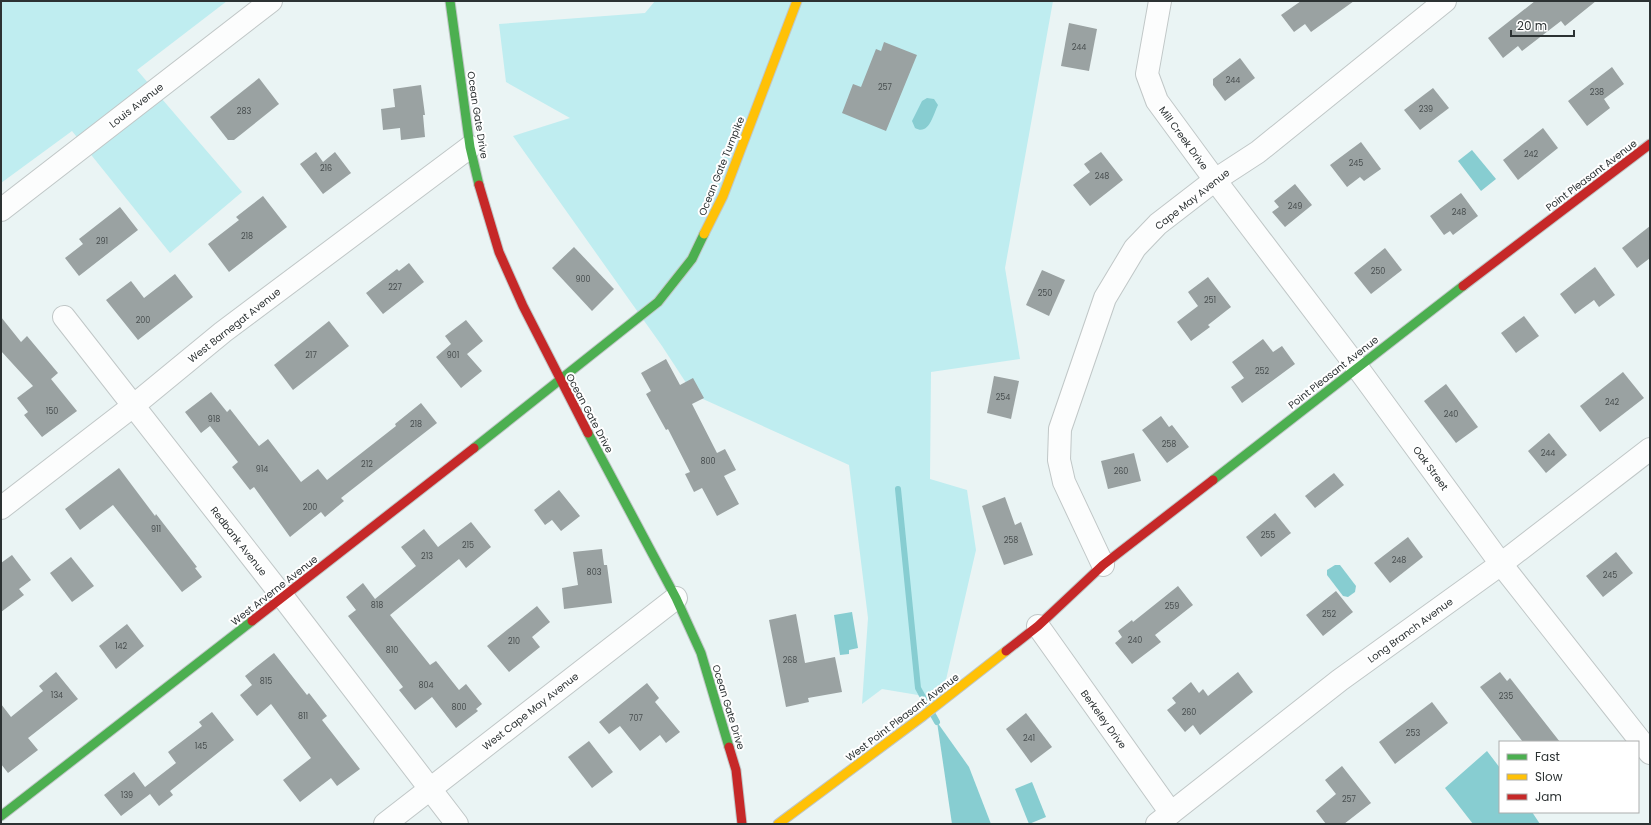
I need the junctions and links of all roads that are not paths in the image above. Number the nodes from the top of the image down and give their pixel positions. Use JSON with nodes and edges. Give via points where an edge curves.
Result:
{"nodes":[{"id":1,"x":271,"y":1,"type":"edge"},
{"id":2,"x":450,"y":1,"type":"edge"},
{"id":3,"x":797,"y":1,"type":"edge"},
{"id":4,"x":1160,"y":1,"type":"edge"},
{"id":5,"x":1442,"y":2,"type":"edge"},
{"id":6,"x":1650,"y":144,"type":"edge"},
{"id":7,"x":470,"y":147,"type":"junction"},
{"id":8,"x":1215,"y":180,"type":"junction"},
{"id":9,"x":1,"y":210,"type":"edge"},
{"id":10,"x":64,"y":316,"type":"dead end"},
{"id":11,"x":1357,"y":367,"type":"junction"},
{"id":12,"x":560,"y":381,"type":"junction"},
{"id":13,"x":133,"y":406,"type":"junction"},
{"id":14,"x":1650,"y":449,"type":"edge"},
{"id":15,"x":1,"y":508,"type":"edge"},
{"id":16,"x":1501,"y":564,"type":"junction"},
{"id":17,"x":1103,"y":565,"type":"junction"},
{"id":18,"x":283,"y":597,"type":"junction"},
{"id":19,"x":676,"y":598,"type":"junction"},
{"id":20,"x":1038,"y":626,"type":"junction"},
{"id":21,"x":1650,"y":753,"type":"edge"},
{"id":22,"x":430,"y":789,"type":"junction"},
{"id":23,"x":1,"y":816,"type":"edge"},
{"id":24,"x":1164,"y":818,"type":"edge"},
{"id":25,"x":385,"y":824,"type":"edge"},
{"id":26,"x":457,"y":824,"type":"edge"},
{"id":27,"x":742,"y":824,"type":"edge"},
{"id":28,"x":778,"y":824,"type":"edge"}],
"edges":[{"from":1,"to":9,"type":"street","name":"Louis Avenue"},
{"from":2,"to":7,"type":"street","name":"Ocean Gate Drive"},
{"from":3,"to":12,"type":"street","name":"Ocean Gate Turnpike","via":[[723,196],[692,259],[658,302]]},
{"from":4,"to":8,"type":"street","name":"Mill Creek Drive","via":[[1147,74],[1157,101]]},
{"from":5,"to":8,"type":"street","name":"Cape May Avenue","via":[[1258,152]]},
{"from":6,"to":11,"type":"street","name":"Point Pleasant Avenue"},
{"from":7,"to":12,"type":"street","name":"Ocean Gate Drive","via":[[499,252]]},
{"from":7,"to":13,"type":"street","name":"West Barnegat Avenue","via":[[223,332]]},
{"from":8,"to":11,"type":"street","name":"Oak Street"},
{"from":8,"to":17,"type":"street","name":"Cape May Avenue","via":[[1158,224],[1135,248],[1106,298],[1060,429],[1059,460],[1064,482]]},
{"from":10,"to":13,"type":"street","name":"Redbank Avenue"},
{"from":11,"to":16,"type":"street","name":"Oak Street"},
{"from":11,"to":17,"type":"street","name":"Point Pleasant Avenue"},
{"from":12,"to":18,"type":"street","name":"West Arverne Avenue"},
{"from":12,"to":19,"type":"street","name":"Ocean Gate Drive"},
{"from":13,"to":15,"type":"street","name":"West Barnegat Avenue"},
{"from":13,"to":18,"type":"street","name":"Redbank Avenue"},
{"from":14,"to":16,"type":"street","name":"Long Branch Avenue"},
{"from":16,"to":21,"type":"street","name":"Oak Street"},
{"from":16,"to":24,"type":"street","name":"Long Branch Avenue","via":[[1340,680]]},
{"from":17,"to":20,"type":"street","name":"Point Pleasant Avenue"},
{"from":18,"to":22,"type":"street","name":"Redbank Avenue"},
{"from":18,"to":23,"type":"street","name":"West Arverne Avenue"},
{"from":19,"to":22,"type":"street","name":"West Cape May Avenue"},
{"from":19,"to":27,"type":"street","name":"Ocean Gate Drive","via":[[701,653],[736,770]]},
{"from":20,"to":24,"type":"street","name":"Berkeley Drive"},
{"from":20,"to":28,"type":"street","name":"West Point Pleasant Avenue"},
{"from":22,"to":25,"type":"street","name":"West Cape May Avenue"},
{"from":22,"to":26,"type":"street","name":"Redbank Avenue"}]}
